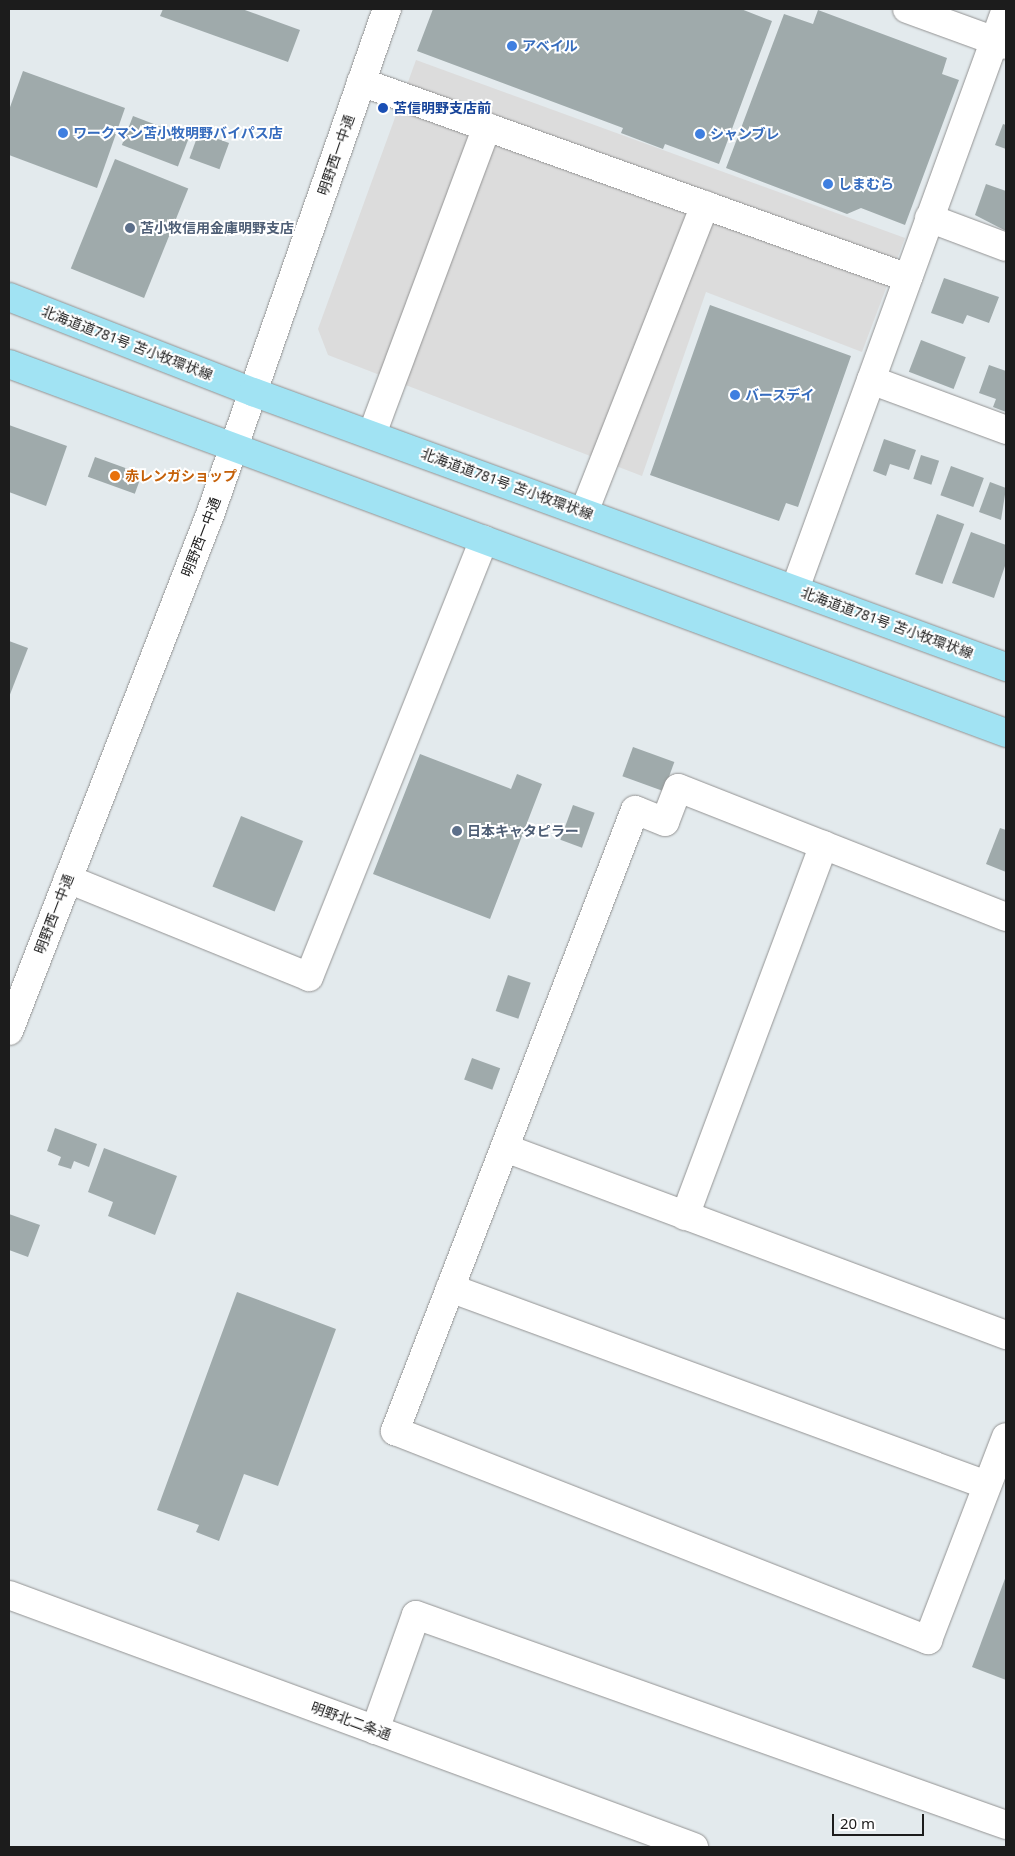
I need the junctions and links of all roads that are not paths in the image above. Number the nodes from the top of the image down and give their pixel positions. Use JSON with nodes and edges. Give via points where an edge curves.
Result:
{"nodes":[{"id":1,"x":387,"y":9,"type":"edge"},
{"id":2,"x":907,"y":9,"type":"edge"},
{"id":3,"x":1006,"y":9,"type":"edge"},
{"id":4,"x":1000,"y":43,"type":"edge"},
{"id":5,"x":362,"y":82,"type":"junction"},
{"id":6,"x":488,"y":127,"type":"junction"},
{"id":7,"x":705,"y":205,"type":"junction"},
{"id":8,"x":929,"y":218,"type":"junction"},
{"id":9,"x":1006,"y":247,"type":"edge"},
{"id":10,"x":908,"y":278,"type":"junction"},
{"id":11,"x":9,"y":297,"type":"edge"},
{"id":12,"x":9,"y":364,"type":"edge"},
{"id":13,"x":871,"y":380,"type":"junction"},
{"id":14,"x":253,"y":392,"type":"junction"},
{"id":15,"x":1006,"y":430,"type":"edge"},
{"id":16,"x":372,"y":434,"type":"junction"},
{"id":17,"x":234,"y":448,"type":"junction"},
{"id":18,"x":584,"y":512,"type":"junction"},
{"id":19,"x":484,"y":540,"type":"junction"},
{"id":20,"x":795,"y":589,"type":"junction"},
{"id":21,"x":1006,"y":667,"type":"edge"},
{"id":22,"x":1006,"y":733,"type":"edge"},
{"id":23,"x":824,"y":845,"type":"junction"},
{"id":24,"x":68,"y":879,"type":"junction"},
{"id":25,"x":1006,"y":917,"type":"edge"},
{"id":26,"x":9,"y":1031,"type":"edge"},
{"id":27,"x":504,"y":1148,"type":"junction"},
{"id":28,"x":686,"y":1216,"type":"junction"},
{"id":29,"x":450,"y":1288,"type":"junction"},
{"id":30,"x":1006,"y":1335,"type":"edge"},
{"id":31,"x":1006,"y":1437,"type":"edge"},
{"id":32,"x":987,"y":1485,"type":"junction"},
{"id":33,"x":9,"y":1595,"type":"edge"},
{"id":34,"x":375,"y":1730,"type":"junction"},
{"id":35,"x":1006,"y":1825,"type":"edge"},
{"id":36,"x":694,"y":1847,"type":"edge"}],
"edges":[{"from":1,"to":5,"type":"street","name":"明野西一中通"},
{"from":2,"to":4,"type":"street"},
{"from":3,"to":4,"type":"street"},
{"from":4,"to":8,"type":"street"},
{"from":5,"to":6,"type":"street"},
{"from":5,"to":14,"type":"street","name":"明野西一中通"},
{"from":6,"to":7,"type":"street"},
{"from":6,"to":16,"type":"street"},
{"from":7,"to":10,"type":"street"},
{"from":7,"to":18,"type":"street"},
{"from":8,"to":9,"type":"street"},
{"from":8,"to":10,"type":"street"},
{"from":10,"to":13,"type":"street"},
{"from":11,"to":14,"type":"main road","name":"北海道道781号 苫小牧環状線"},
{"from":12,"to":17,"type":"main road"},
{"from":13,"to":15,"type":"street"},
{"from":13,"to":20,"type":"street"},
{"from":14,"to":16,"type":"main road","name":"北海道道781号 苫小牧環状線"},
{"from":14,"to":17,"type":"street","name":"明野西一中通"},
{"from":16,"to":18,"type":"main road","name":"北海道道781号 苫小牧環状線"},
{"from":17,"to":19,"type":"main road"},
{"from":17,"to":24,"type":"street","name":"明野西一中通"},
{"from":18,"to":20,"type":"main road","name":"北海道道781号 苫小牧環状線"},
{"from":19,"to":22,"type":"main road"},
{"from":19,"to":24,"type":"street","via":[[309,977]]},
{"from":20,"to":21,"type":"main road","name":"北海道道781号 苫小牧環状線"},
{"from":23,"to":25,"type":"street"},
{"from":23,"to":27,"type":"street","via":[[678,788],[665,822],[636,810]]},
{"from":23,"to":28,"type":"street"},
{"from":24,"to":26,"type":"street","name":"明野西一中通"},
{"from":27,"to":28,"type":"street"},
{"from":27,"to":29,"type":"street"},
{"from":28,"to":30,"type":"street"},
{"from":29,"to":32,"type":"street"},
{"from":29,"to":32,"type":"street","via":[[394,1431],[928,1640]]},
{"from":31,"to":32,"type":"street"},
{"from":33,"to":34,"type":"street","name":"明野北二条通"},
{"from":34,"to":35,"type":"street","via":[[416,1615]]},
{"from":34,"to":36,"type":"street","name":"明野北二条通"}]}
